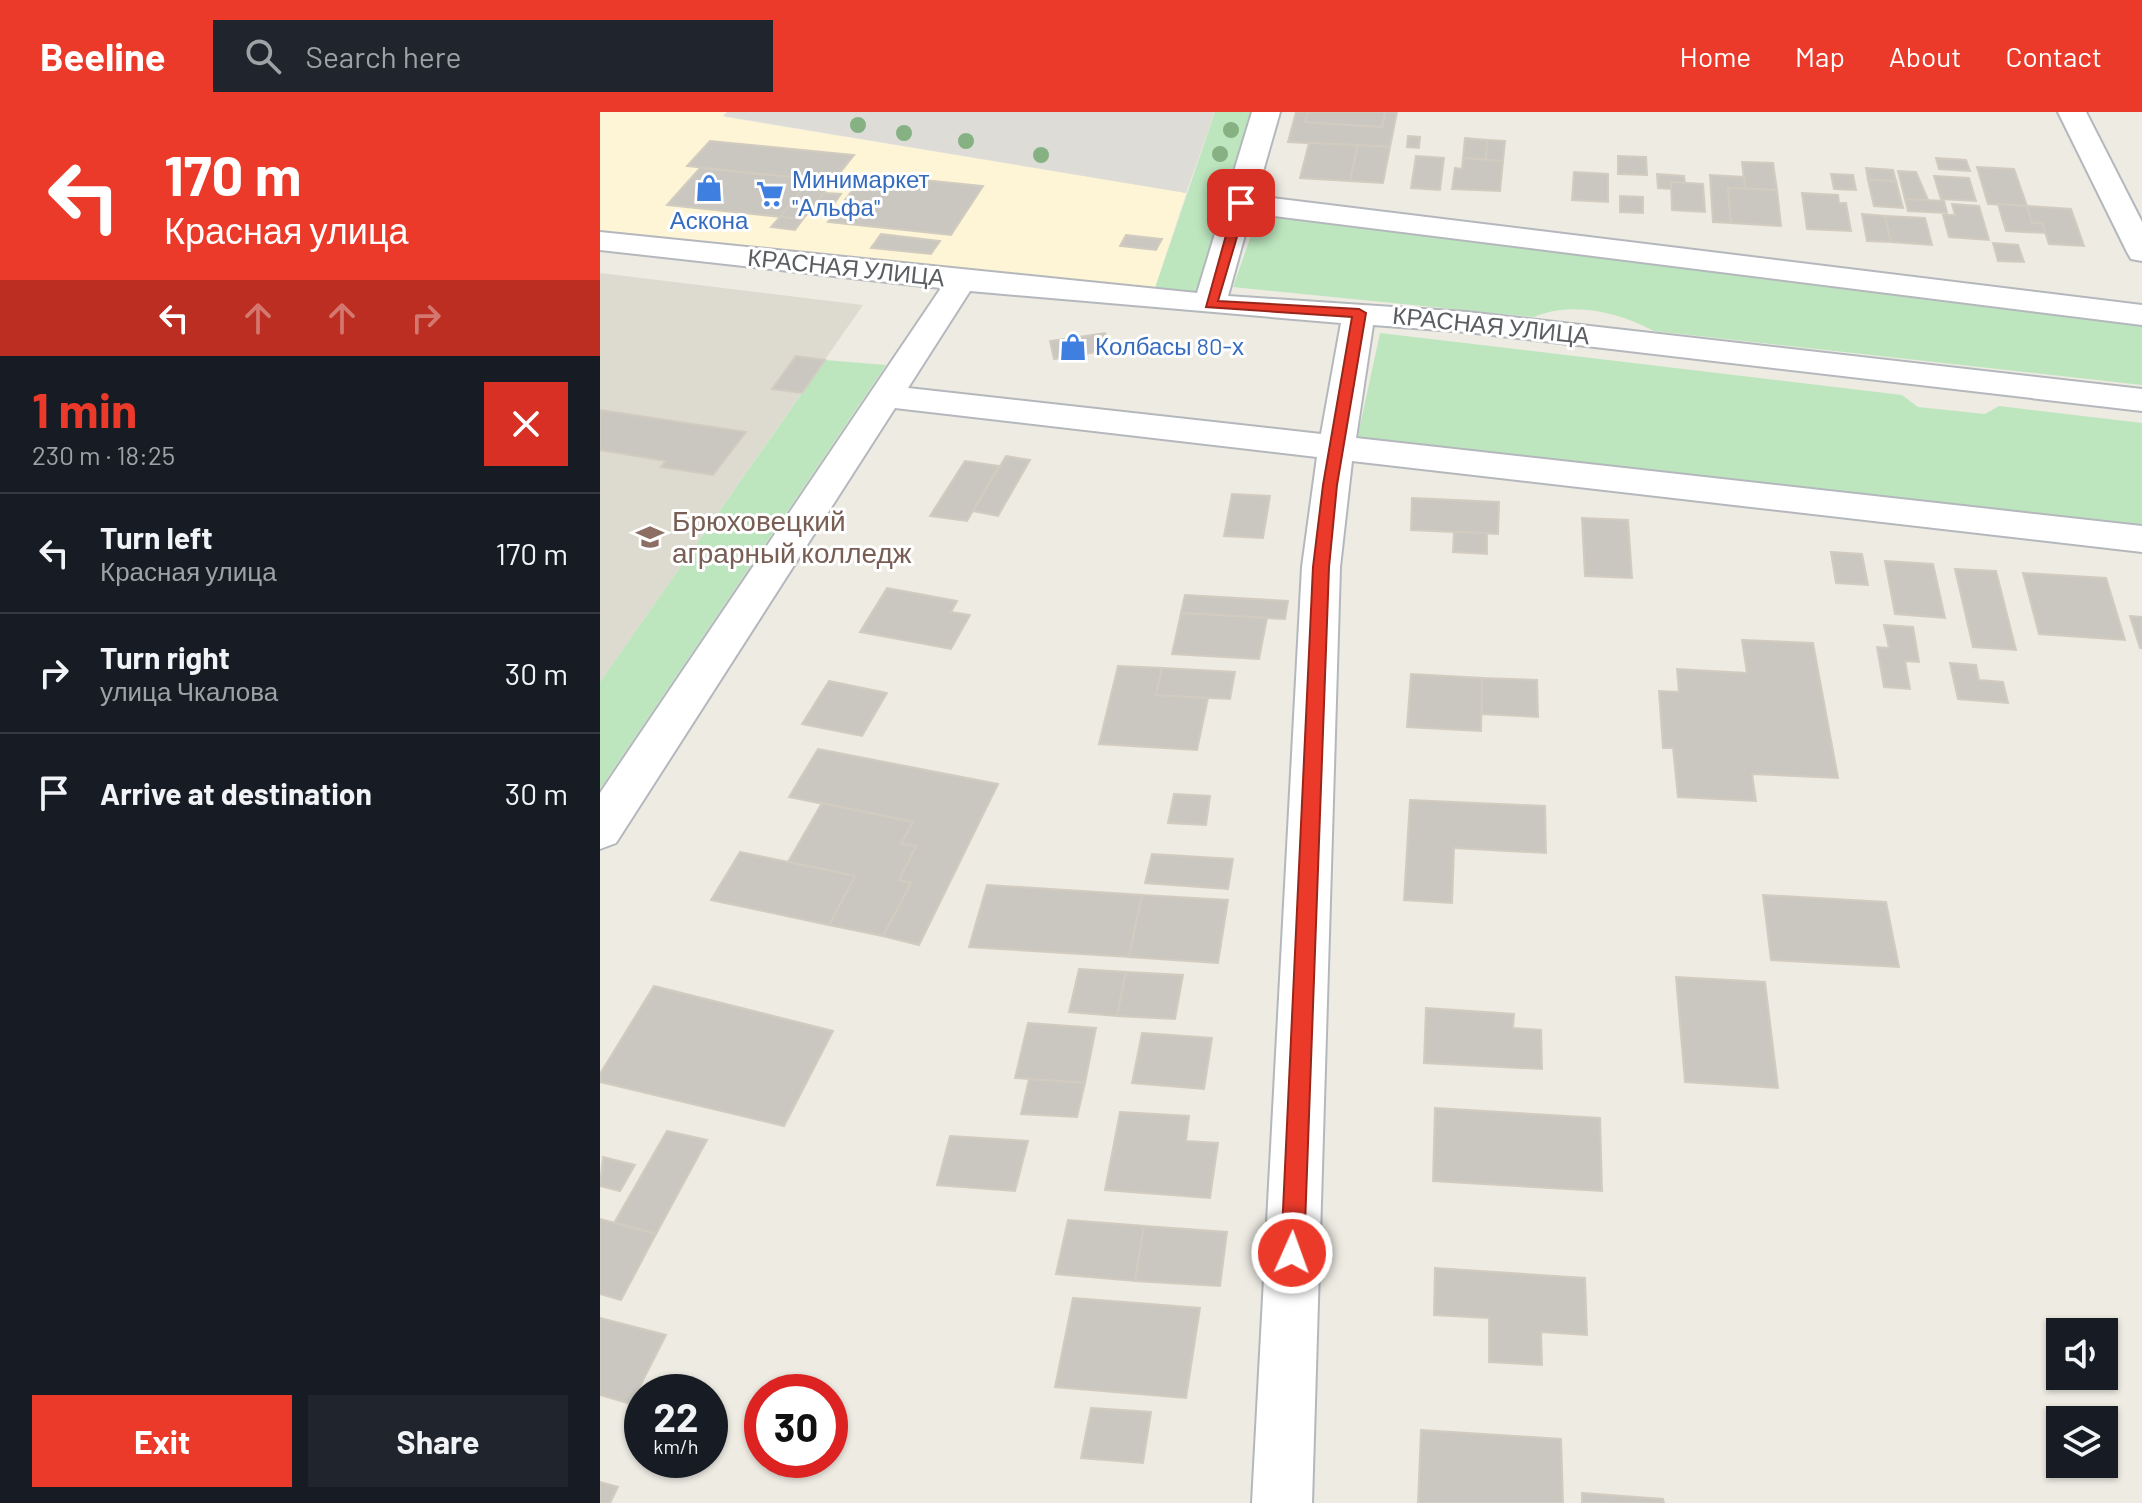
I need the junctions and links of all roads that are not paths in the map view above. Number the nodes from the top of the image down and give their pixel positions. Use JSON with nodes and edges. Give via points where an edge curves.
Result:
{"nodes":[{"id":1,"x":1266,"y":112,"type":"edge"},
{"id":2,"x":2072,"y":112,"type":"edge"},
{"id":3,"x":1241,"y":203,"type":"junction"},
{"id":4,"x":600,"y":241,"type":"edge"},
{"id":5,"x":2142,"y":252,"type":"edge"},
{"id":6,"x":961,"y":281,"type":"junction"},
{"id":7,"x":1210,"y":304,"type":"junction"},
{"id":8,"x":1359,"y":313,"type":"junction"},
{"id":9,"x":2142,"y":315,"type":"edge"},
{"id":10,"x":886,"y":396,"type":"junction"},
{"id":11,"x":2142,"y":400,"type":"edge"},
{"id":12,"x":1336,"y":447,"type":"junction"},
{"id":13,"x":2142,"y":539,"type":"edge"},
{"id":14,"x":600,"y":830,"type":"edge"},
{"id":15,"x":1282,"y":1503,"type":"edge"}],
"edges":[{"from":1,"to":3,"type":"street"},
{"from":2,"to":5,"type":"street"},
{"from":3,"to":7,"type":"street"},
{"from":3,"to":9,"type":"street"},
{"from":4,"to":6,"type":"street","name":"КРАСНАЯ УЛИЦА"},
{"from":6,"to":7,"type":"street","name":"КРАСНАЯ УЛИЦА"},
{"from":6,"to":10,"type":"street"},
{"from":7,"to":8,"type":"street","name":"КРАСНАЯ УЛИЦА"},
{"from":8,"to":11,"type":"street","name":"КРАСНАЯ УЛИЦА"},
{"from":8,"to":12,"type":"street"},
{"from":10,"to":12,"type":"street"},
{"from":10,"to":14,"type":"street"},
{"from":12,"to":13,"type":"street"},
{"from":12,"to":15,"type":"street","via":[[1321,567]]}]}
